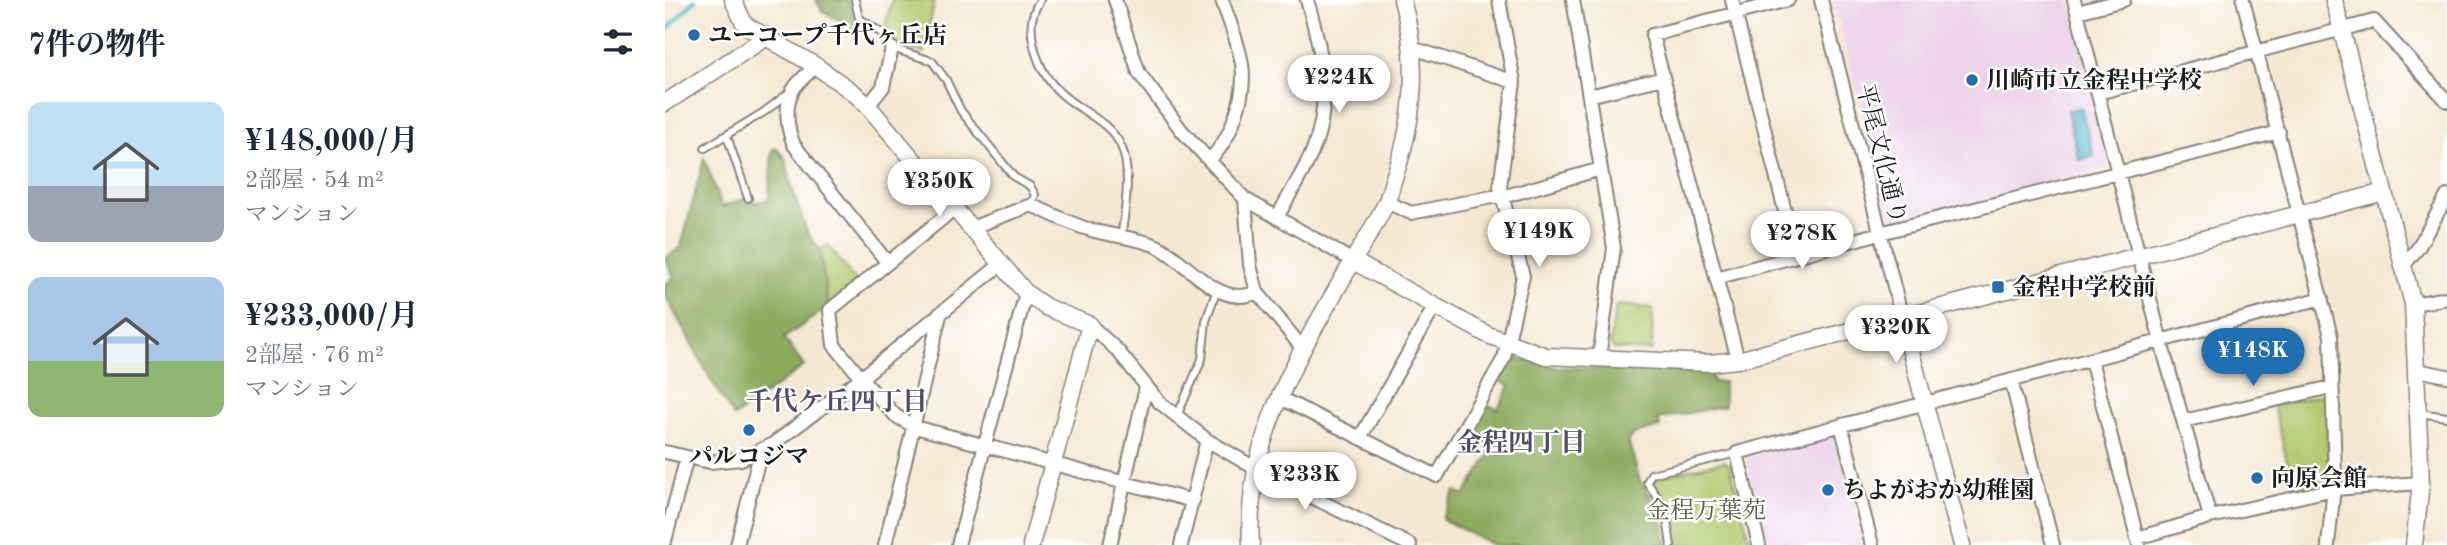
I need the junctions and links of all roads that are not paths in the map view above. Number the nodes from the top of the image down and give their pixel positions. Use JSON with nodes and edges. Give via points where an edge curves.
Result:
{"nodes":[{"id":1,"x":733,"y":0,"type":"edge"},
{"id":2,"x":855,"y":0,"type":"edge"},
{"id":3,"x":1040,"y":0,"type":"edge"},
{"id":4,"x":1115,"y":0,"type":"edge"},
{"id":5,"x":1222,"y":0,"type":"edge"},
{"id":6,"x":1307,"y":0,"type":"edge"},
{"id":7,"x":1402,"y":0,"type":"edge"},
{"id":8,"x":1499,"y":0,"type":"edge"},
{"id":9,"x":1573,"y":0,"type":"edge"},
{"id":10,"x":1732,"y":0,"type":"edge"},
{"id":11,"x":1788,"y":0,"type":"edge"},
{"id":12,"x":1821,"y":0,"type":"edge"},
{"id":13,"x":2124,"y":0,"type":"edge"},
{"id":14,"x":2243,"y":0,"type":"edge"},
{"id":15,"x":2334,"y":0,"type":"edge"},
{"id":16,"x":2076,"y":6,"type":"edge"},
{"id":17,"x":1735,"y":13,"type":"junction"},
{"id":18,"x":2342,"y":29,"type":"junction"},
{"id":19,"x":768,"y":36,"type":"junction"},
{"id":20,"x":892,"y":48,"type":"junction"},
{"id":21,"x":1413,"y":48,"type":"junction"},
{"id":22,"x":2258,"y":52,"type":"junction"},
{"id":23,"x":816,"y":66,"type":"junction"},
{"id":24,"x":1663,"y":78,"type":"junction"},
{"id":25,"x":1514,"y":82,"type":"junction"},
{"id":26,"x":793,"y":90,"type":"junction"},
{"id":27,"x":2098,"y":93,"type":"junction"},
{"id":28,"x":1590,"y":96,"type":"junction"},
{"id":29,"x":2447,"y":102,"type":"edge"},
{"id":30,"x":665,"y":103,"type":"edge"},
{"id":31,"x":868,"y":106,"type":"junction"},
{"id":32,"x":2279,"y":132,"type":"junction"},
{"id":33,"x":727,"y":136,"type":"junction"},
{"id":34,"x":705,"y":148,"type":"dead end"},
{"id":35,"x":1210,"y":159,"type":"junction"},
{"id":36,"x":1601,"y":169,"type":"junction"},
{"id":37,"x":2119,"y":172,"type":"junction"},
{"id":38,"x":2384,"y":192,"type":"junction"},
{"id":39,"x":2447,"y":196,"type":"edge"},
{"id":40,"x":1502,"y":197,"type":"junction"},
{"id":41,"x":748,"y":198,"type":"dead end"},
{"id":42,"x":1245,"y":199,"type":"junction"},
{"id":43,"x":1386,"y":202,"type":"junction"},
{"id":44,"x":1031,"y":205,"type":"junction"},
{"id":45,"x":954,"y":209,"type":"junction"},
{"id":46,"x":2301,"y":215,"type":"junction"},
{"id":47,"x":1277,"y":218,"type":"junction"},
{"id":48,"x":971,"y":228,"type":"junction"},
{"id":49,"x":1880,"y":233,"type":"junction"},
{"id":50,"x":1121,"y":237,"type":"junction"},
{"id":51,"x":1796,"y":255,"type":"junction"},
{"id":52,"x":2140,"y":257,"type":"junction"},
{"id":53,"x":1353,"y":261,"type":"junction"},
{"id":54,"x":887,"y":262,"type":"junction"},
{"id":55,"x":1000,"y":265,"type":"junction"},
{"id":56,"x":2404,"y":265,"type":"junction"},
{"id":57,"x":1716,"y":278,"type":"junction"},
{"id":58,"x":1217,"y":289,"type":"junction"},
{"id":59,"x":1257,"y":292,"type":"junction"},
{"id":60,"x":1026,"y":293,"type":"junction"},
{"id":61,"x":2322,"y":298,"type":"junction"},
{"id":62,"x":2447,"y":298,"type":"edge"},
{"id":63,"x":2413,"y":304,"type":"junction"},
{"id":64,"x":1436,"y":306,"type":"junction"},
{"id":65,"x":940,"y":315,"type":"junction"},
{"id":66,"x":1902,"y":318,"type":"junction"},
{"id":67,"x":1090,"y":325,"type":"junction"},
{"id":68,"x":2161,"y":342,"type":"junction"},
{"id":69,"x":1507,"y":343,"type":"junction"},
{"id":70,"x":1303,"y":349,"type":"junction"},
{"id":71,"x":1599,"y":358,"type":"junction"},
{"id":72,"x":1738,"y":360,"type":"junction"},
{"id":73,"x":2091,"y":360,"type":"junction"},
{"id":74,"x":2417,"y":370,"type":"junction"},
{"id":75,"x":2447,"y":376,"type":"edge"},
{"id":76,"x":861,"y":377,"type":"junction"},
{"id":77,"x":2011,"y":380,"type":"junction"},
{"id":78,"x":1146,"y":387,"type":"junction"},
{"id":79,"x":2332,"y":387,"type":"junction"},
{"id":80,"x":1278,"y":397,"type":"junction"},
{"id":81,"x":1926,"y":401,"type":"junction"},
{"id":82,"x":2417,"y":413,"type":"junction"},
{"id":83,"x":1177,"y":417,"type":"junction"},
{"id":84,"x":2447,"y":417,"type":"edge"},
{"id":85,"x":2183,"y":421,"type":"junction"},
{"id":86,"x":1841,"y":425,"type":"junction"},
{"id":87,"x":915,"y":427,"type":"junction"},
{"id":88,"x":1360,"y":438,"type":"junction"},
{"id":89,"x":1207,"y":440,"type":"junction"},
{"id":90,"x":984,"y":446,"type":"junction"},
{"id":91,"x":761,"y":450,"type":"junction"},
{"id":92,"x":665,"y":452,"type":"edge"},
{"id":93,"x":1737,"y":453,"type":"junction"},
{"id":94,"x":687,"y":457,"type":"junction"},
{"id":95,"x":1052,"y":464,"type":"junction"},
{"id":96,"x":1256,"y":468,"type":"junction"},
{"id":97,"x":1126,"y":483,"type":"junction"},
{"id":98,"x":2420,"y":483,"type":"junction"},
{"id":99,"x":2334,"y":489,"type":"junction"},
{"id":100,"x":1193,"y":501,"type":"junction"},
{"id":101,"x":2210,"y":517,"type":"junction"},
{"id":102,"x":665,"y":541,"type":"edge"},
{"id":103,"x":2138,"y":541,"type":"edge"},
{"id":104,"x":737,"y":545,"type":"edge"},
{"id":105,"x":885,"y":545,"type":"edge"},
{"id":106,"x":958,"y":545,"type":"edge"},
{"id":107,"x":1031,"y":545,"type":"edge"},
{"id":108,"x":1110,"y":545,"type":"edge"},
{"id":109,"x":1181,"y":545,"type":"edge"},
{"id":110,"x":1251,"y":545,"type":"edge"},
{"id":111,"x":1410,"y":545,"type":"edge"},
{"id":112,"x":1671,"y":545,"type":"edge"},
{"id":113,"x":1759,"y":545,"type":"edge"},
{"id":114,"x":1872,"y":545,"type":"edge"},
{"id":115,"x":1962,"y":545,"type":"edge"},
{"id":116,"x":2053,"y":545,"type":"edge"},
{"id":117,"x":2328,"y":545,"type":"edge"},
{"id":118,"x":2413,"y":545,"type":"edge"}],
"edges":[{"from":1,"to":19,"type":"street","via":[[745,25]]},
{"from":2,"to":20,"type":"lane","via":[[859,18],[883,34]]},
{"from":3,"to":50,"type":"lane","via":[[1030,30],[1044,75],[1066,98],[1104,124],[1122,147],[1126,182]]},
{"from":4,"to":35,"type":"street","via":[[1139,73],[1182,131]]},
{"from":5,"to":35,"type":"street","via":[[1245,80],[1232,125]]},
{"from":6,"to":47,"type":"street","via":[[1319,40],[1324,109],[1313,150]]},
{"from":7,"to":21,"type":"street"},
{"from":8,"to":25,"type":"street"},
{"from":9,"to":28,"type":"street"},
{"from":10,"to":17,"type":"street"},
{"from":11,"to":17,"type":"street"},
{"from":12,"to":49,"type":"street","name":"平尾文化通り"},
{"from":13,"to":16,"type":"street"},
{"from":14,"to":22,"type":"street"},
{"from":15,"to":18,"type":"street"},
{"from":16,"to":27,"type":"street"},
{"from":17,"to":24,"type":"street","via":[[1652,35]]},
{"from":17,"to":51,"type":"street"},
{"from":18,"to":22,"type":"street"},
{"from":18,"to":29,"type":"street","via":[[2374,21]]},
{"from":18,"to":38,"type":"street"},
{"from":19,"to":23,"type":"street"},
{"from":19,"to":30,"type":"street"},
{"from":20,"to":31,"type":"street","via":[[883,87]]},
{"from":20,"to":44,"type":"lane","via":[[932,61],[967,120],[1014,177],[1030,186],[1035,195]]},
{"from":21,"to":25,"type":"street"},
{"from":21,"to":43,"type":"street","via":[[1410,119]]},
{"from":22,"to":27,"type":"street"},
{"from":22,"to":32,"type":"street"},
{"from":23,"to":26,"type":"street"},
{"from":23,"to":31,"type":"street"},
{"from":24,"to":28,"type":"street"},
{"from":24,"to":57,"type":"street"},
{"from":25,"to":40,"type":"street"},
{"from":26,"to":33,"type":"lane"},
{"from":26,"to":54,"type":"street","via":[[788,130],[794,145]]},
{"from":27,"to":37,"type":"street"},
{"from":28,"to":36,"type":"street"},
{"from":31,"to":45,"type":"street"},
{"from":32,"to":37,"type":"street"},
{"from":32,"to":46,"type":"street"},
{"from":33,"to":34,"type":"lane"},
{"from":33,"to":41,"type":"lane"},
{"from":35,"to":42,"type":"street"},
{"from":36,"to":40,"type":"street"},
{"from":36,"to":71,"type":"street","via":[[1614,248]]},
{"from":37,"to":49,"type":"street"},
{"from":37,"to":52,"type":"street"},
{"from":38,"to":46,"type":"street"},
{"from":38,"to":56,"type":"street"},
{"from":39,"to":56,"type":"street"},
{"from":40,"to":43,"type":"street","via":[[1411,213]]},
{"from":40,"to":69,"type":"street","via":[[1524,276]]},
{"from":42,"to":47,"type":"street"},
{"from":42,"to":59,"type":"street"},
{"from":43,"to":53,"type":"street"},
{"from":44,"to":48,"type":"street"},
{"from":44,"to":50,"type":"street","via":[[1088,229]]},
{"from":45,"to":48,"type":"street"},
{"from":45,"to":54,"type":"street"},
{"from":46,"to":52,"type":"street"},
{"from":46,"to":61,"type":"street"},
{"from":47,"to":53,"type":"street"},
{"from":48,"to":55,"type":"street"},
{"from":49,"to":51,"type":"street"},
{"from":49,"to":66,"type":"street","name":"平尾文化通り"},
{"from":50,"to":58,"type":"street","via":[[1158,247]]},
{"from":51,"to":57,"type":"street"},
{"from":52,"to":66,"type":"street"},
{"from":52,"to":68,"type":"street"},
{"from":53,"to":64,"type":"street"},
{"from":53,"to":70,"type":"street"},
{"from":54,"to":76,"type":"street","via":[[831,310],[834,345]]},
{"from":55,"to":60,"type":"street"},
{"from":55,"to":65,"type":"street"},
{"from":56,"to":63,"type":"street"},
{"from":57,"to":72,"type":"street"},
{"from":58,"to":59,"type":"street","via":[[1248,297]]},
{"from":58,"to":83,"type":"lane","via":[[1206,321],[1202,359]]},
{"from":59,"to":70,"type":"street"},
{"from":60,"to":67,"type":"street"},
{"from":60,"to":90,"type":"street"},
{"from":61,"to":68,"type":"street"},
{"from":61,"to":79,"type":"street","via":[[2331,336]]},
{"from":62,"to":63,"type":"street"},
{"from":63,"to":74,"type":"street"},
{"from":64,"to":69,"type":"street"},
{"from":64,"to":88,"type":"street"},
{"from":65,"to":76,"type":"street"},
{"from":65,"to":87,"type":"street"},
{"from":66,"to":72,"type":"street"},
{"from":66,"to":81,"type":"street"},
{"from":67,"to":78,"type":"street"},
{"from":67,"to":95,"type":"street"},
{"from":68,"to":73,"type":"street"},
{"from":68,"to":85,"type":"street"},
{"from":69,"to":71,"type":"street","via":[[1546,356]]},
{"from":69,"to":88,"type":"street","via":[[1504,358],[1437,477]]},
{"from":70,"to":80,"type":"street"},
{"from":71,"to":72,"type":"street"},
{"from":73,"to":77,"type":"street"},
{"from":73,"to":103,"type":"street"},
{"from":74,"to":75,"type":"street"},
{"from":74,"to":82,"type":"street"},
{"from":76,"to":87,"type":"street","via":[[896,416]]},
{"from":76,"to":91,"type":"street"},
{"from":77,"to":81,"type":"street"},
{"from":77,"to":116,"type":"street"},
{"from":78,"to":83,"type":"street"},
{"from":78,"to":97,"type":"street"},
{"from":79,"to":85,"type":"street"},
{"from":79,"to":99,"type":"street"},
{"from":80,"to":88,"type":"street"},
{"from":80,"to":96,"type":"street"},
{"from":81,"to":86,"type":"street"},
{"from":81,"to":115,"type":"street"},
{"from":82,"to":84,"type":"lane"},
{"from":82,"to":98,"type":"street"},
{"from":83,"to":89,"type":"street"},
{"from":85,"to":101,"type":"street"},
{"from":86,"to":93,"type":"street"},
{"from":86,"to":114,"type":"street"},
{"from":87,"to":90,"type":"street"},
{"from":87,"to":105,"type":"street"},
{"from":89,"to":96,"type":"street"},
{"from":89,"to":100,"type":"street"},
{"from":90,"to":95,"type":"street"},
{"from":90,"to":106,"type":"street"},
{"from":91,"to":94,"type":"street","via":[[741,459],[710,463]]},
{"from":91,"to":104,"type":"street"},
{"from":92,"to":94,"type":"street"},
{"from":93,"to":112,"type":"lane","via":[[1651,474],[1647,482],[1665,508]]},
{"from":93,"to":113,"type":"street"},
{"from":94,"to":102,"type":"street"},
{"from":95,"to":97,"type":"street"},
{"from":95,"to":107,"type":"street"},
{"from":96,"to":110,"type":"street"},
{"from":96,"to":111,"type":"street"},
{"from":97,"to":100,"type":"street"},
{"from":97,"to":108,"type":"street"},
{"from":98,"to":99,"type":"street"},
{"from":98,"to":118,"type":"street"},
{"from":99,"to":101,"type":"street"},
{"from":99,"to":117,"type":"street"},
{"from":100,"to":109,"type":"street"},
{"from":101,"to":103,"type":"street"}]}
